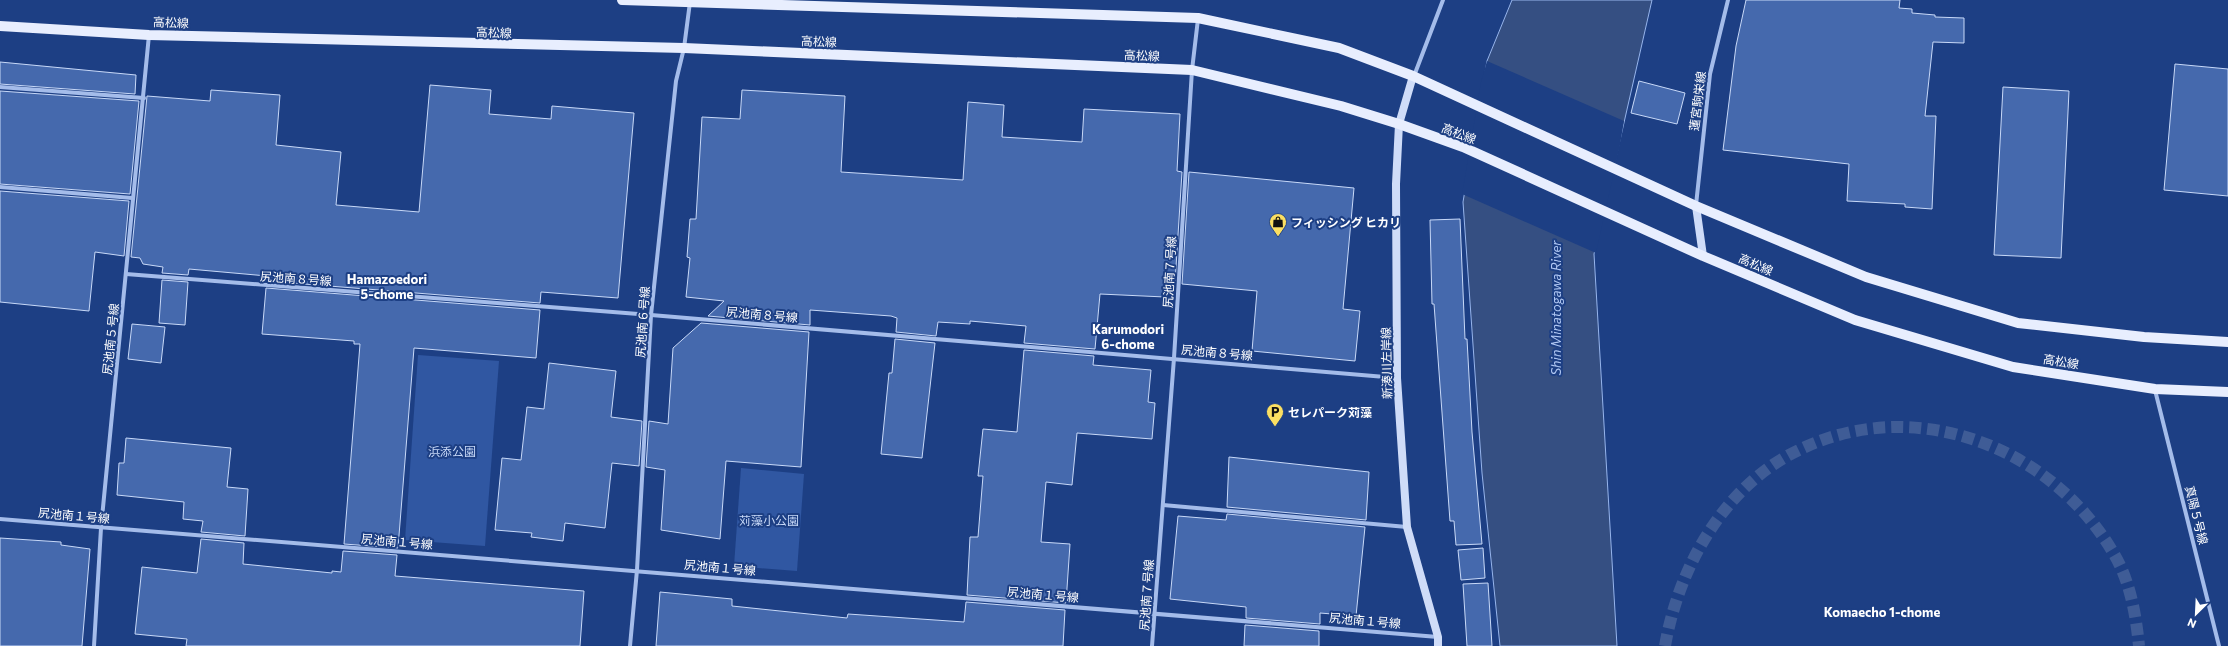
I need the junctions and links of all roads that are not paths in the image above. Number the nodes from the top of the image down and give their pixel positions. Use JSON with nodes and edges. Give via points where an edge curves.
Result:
{"nodes":[{"id":1,"x":622,"y":0,"type":"edge"},
{"id":2,"x":1443,"y":0,"type":"edge"},
{"id":3,"x":1728,"y":0,"type":"edge"},
{"id":4,"x":690,"y":1,"type":"edge"},
{"id":5,"x":1198,"y":18,"type":"junction"},
{"id":6,"x":0,"y":26,"type":"edge"},
{"id":7,"x":149,"y":35,"type":"junction"},
{"id":8,"x":684,"y":48,"type":"junction"},
{"id":9,"x":1192,"y":70,"type":"junction"},
{"id":10,"x":1413,"y":76,"type":"junction"},
{"id":11,"x":0,"y":87,"type":"edge"},
{"id":12,"x":144,"y":98,"type":"junction"},
{"id":13,"x":1399,"y":124,"type":"junction"},
{"id":14,"x":0,"y":187,"type":"edge"},
{"id":15,"x":132,"y":198,"type":"junction"},
{"id":16,"x":1696,"y":206,"type":"junction"},
{"id":17,"x":1703,"y":256,"type":"junction"},
{"id":18,"x":126,"y":274,"type":"junction"},
{"id":19,"x":651,"y":315,"type":"junction"},
{"id":20,"x":2228,"y":342,"type":"edge"},
{"id":21,"x":1174,"y":358,"type":"junction"},
{"id":22,"x":1397,"y":378,"type":"junction"},
{"id":23,"x":2155,"y":389,"type":"junction"},
{"id":24,"x":2228,"y":392,"type":"edge"},
{"id":25,"x":1163,"y":505,"type":"junction"},
{"id":26,"x":0,"y":519,"type":"edge"},
{"id":27,"x":1407,"y":527,"type":"junction"},
{"id":28,"x":101,"y":528,"type":"junction"},
{"id":29,"x":637,"y":570,"type":"junction"},
{"id":30,"x":1154,"y":613,"type":"junction"},
{"id":31,"x":1438,"y":637,"type":"junction"},
{"id":32,"x":94,"y":646,"type":"edge"},
{"id":33,"x":630,"y":646,"type":"edge"},
{"id":34,"x":1152,"y":646,"type":"edge"},
{"id":35,"x":1438,"y":646,"type":"edge"},
{"id":36,"x":2219,"y":646,"type":"edge"}],
"edges":[{"from":1,"to":4,"type":"main road"},
{"from":2,"to":10,"type":"street"},
{"from":3,"to":16,"type":"street","name":"蓮宮駒栄線","via":[[1710,74]]},
{"from":4,"to":5,"type":"main road"},
{"from":4,"to":8,"type":"street","name":"尻池南６号線"},
{"from":5,"to":9,"type":"street","name":"尻池南７号線"},
{"from":5,"to":10,"type":"main road","via":[[1339,48]]},
{"from":6,"to":7,"type":"main road","name":"高松線"},
{"from":7,"to":8,"type":"main road","name":"高松線"},
{"from":7,"to":12,"type":"street","name":"尻池南５号線"},
{"from":8,"to":9,"type":"main road","name":"高松線"},
{"from":8,"to":19,"type":"street","name":"尻池南６号線","via":[[676,81]]},
{"from":9,"to":13,"type":"main road","name":"高松線","via":[[1323,101]]},
{"from":9,"to":21,"type":"street","name":"尻池南７号線"},
{"from":10,"to":13,"type":"street","name":"新湊川左岸線"},
{"from":10,"to":16,"type":"main road"},
{"from":11,"to":12,"type":"street"},
{"from":12,"to":15,"type":"street","name":"尻池南５号線"},
{"from":13,"to":17,"type":"main road","name":"高松線","via":[[1463,148]]},
{"from":13,"to":22,"type":"street","name":"新湊川左岸線","via":[[1396,184]]},
{"from":14,"to":15,"type":"street"},
{"from":15,"to":18,"type":"street","name":"尻池南５号線"},
{"from":16,"to":17,"type":"street"},
{"from":16,"to":20,"type":"main road","via":[[1866,277],[2018,323],[2144,337]]},
{"from":17,"to":23,"type":"main road","name":"高松線","via":[[1855,320],[2013,367]]},
{"from":18,"to":19,"type":"street","name":"尻池南８号線"},
{"from":18,"to":28,"type":"street","name":"尻池南５号線"},
{"from":19,"to":21,"type":"street","name":"尻池南８号線"},
{"from":19,"to":29,"type":"street","name":"尻池南６号線"},
{"from":21,"to":22,"type":"street","name":"尻池南８号線"},
{"from":21,"to":25,"type":"street","name":"尻池南７号線"},
{"from":22,"to":27,"type":"street","name":"新湊川左岸線"},
{"from":23,"to":24,"type":"main road","name":"高松線"},
{"from":23,"to":36,"type":"street","name":"真陽５号線"},
{"from":25,"to":27,"type":"street"},
{"from":25,"to":30,"type":"street","name":"尻池南７号線"},
{"from":26,"to":28,"type":"street","name":"尻池南１号線"},
{"from":27,"to":31,"type":"street","name":"新湊川左岸線"},
{"from":28,"to":29,"type":"street","name":"尻池南１号線"},
{"from":28,"to":32,"type":"street","name":"尻池南５号線"},
{"from":29,"to":30,"type":"street","name":"尻池南１号線"},
{"from":29,"to":33,"type":"street","name":"尻池南６号線"},
{"from":30,"to":31,"type":"street","name":"尻池南１号線"},
{"from":30,"to":34,"type":"street","name":"尻池南７号線"},
{"from":31,"to":35,"type":"street","name":"新湊川左岸線"}]}
